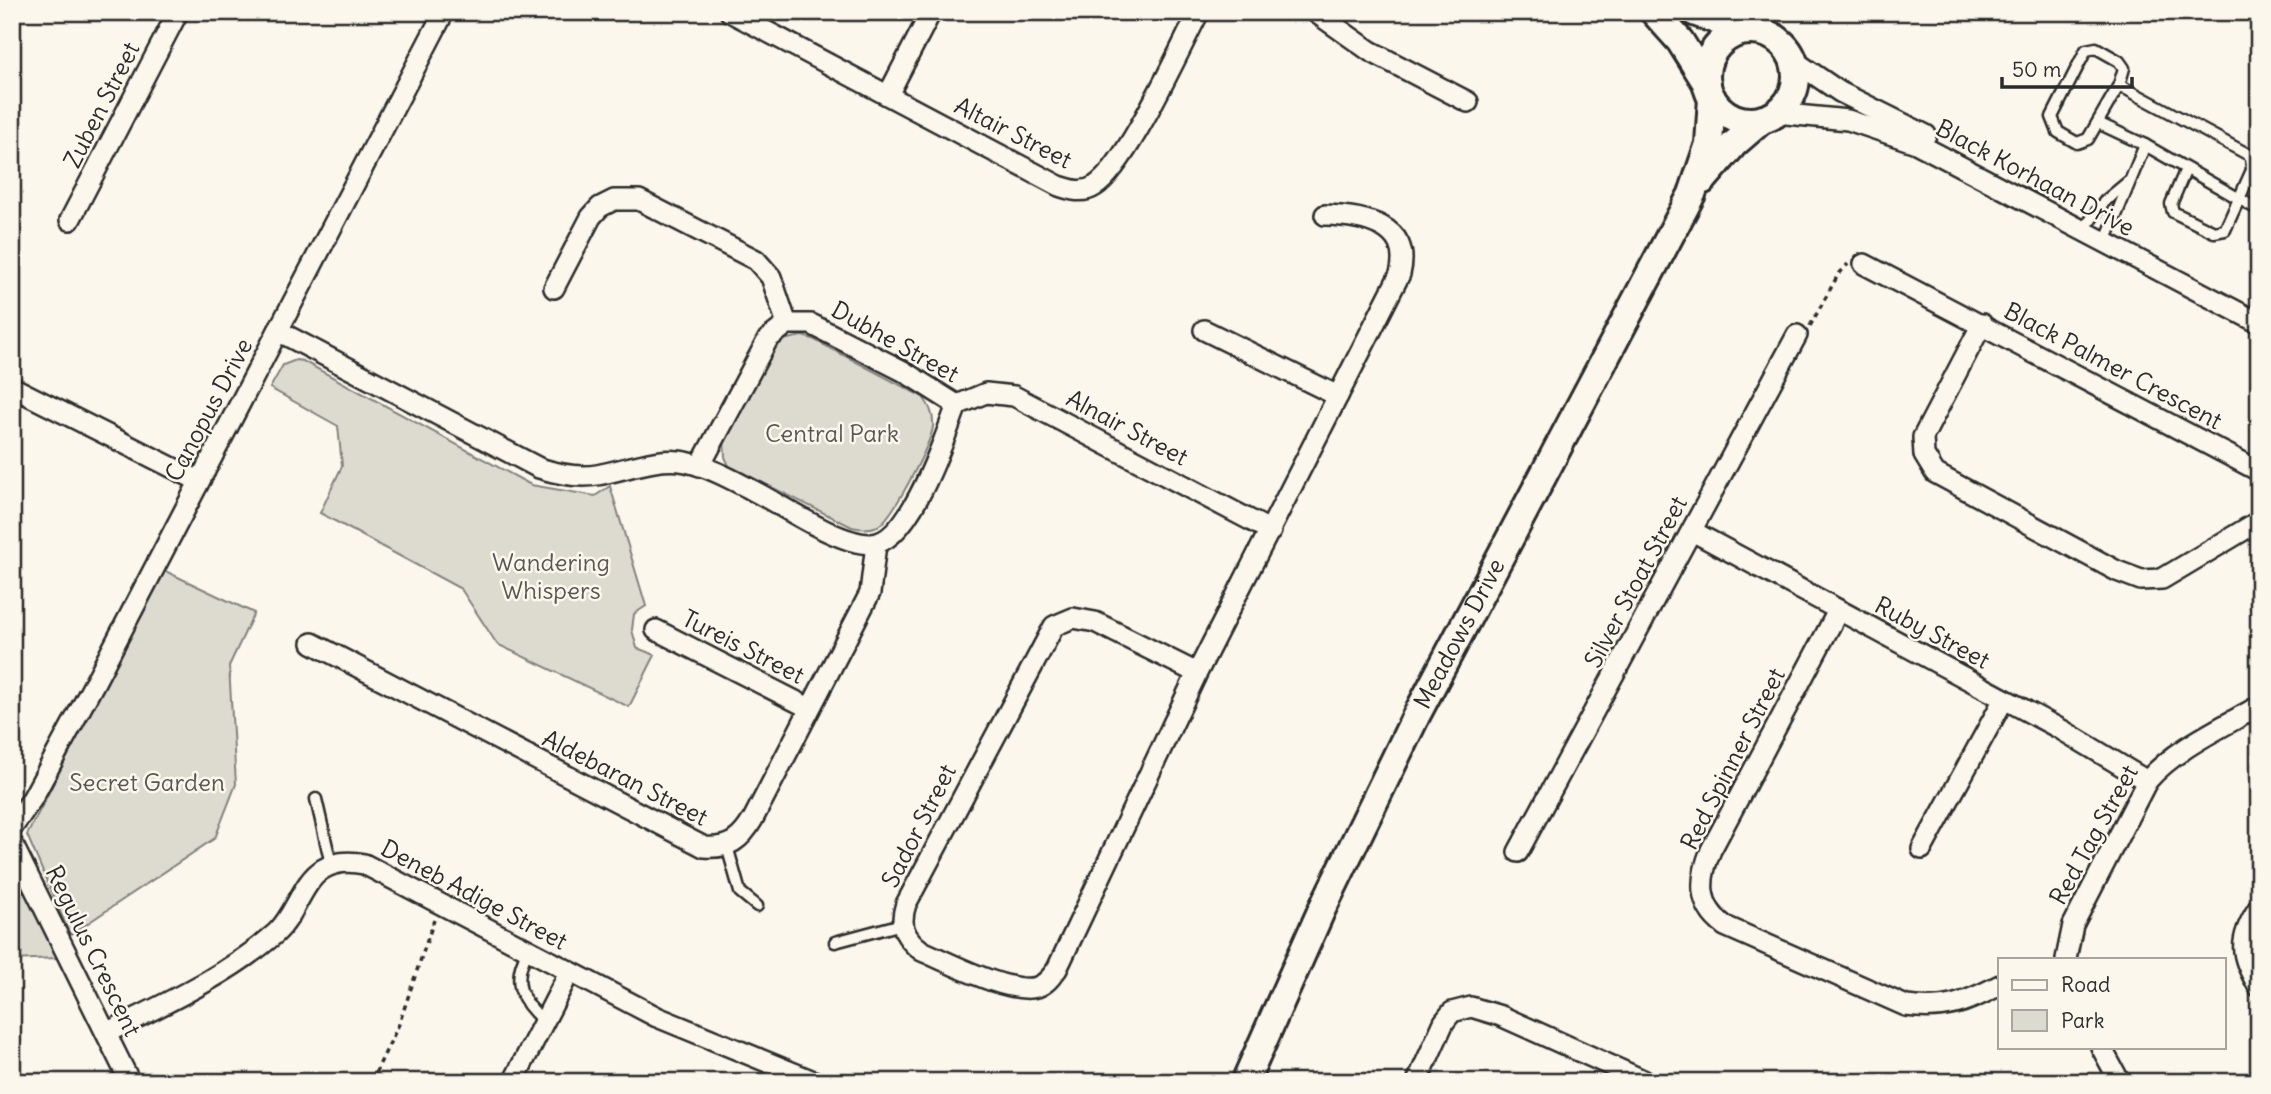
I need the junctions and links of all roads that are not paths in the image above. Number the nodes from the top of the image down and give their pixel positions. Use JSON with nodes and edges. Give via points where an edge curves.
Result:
{"nodes":[{"id":1,"x":178,"y":12,"type":"edge"},
{"id":2,"x":444,"y":12,"type":"edge"},
{"id":3,"x":730,"y":12,"type":"edge"},
{"id":4,"x":931,"y":12,"type":"edge"},
{"id":5,"x":1199,"y":12,"type":"edge"},
{"id":6,"x":1315,"y":12,"type":"edge"},
{"id":7,"x":1654,"y":12,"type":"edge"},
{"id":8,"x":1694,"y":12,"type":"edge"},
{"id":9,"x":1746,"y":31,"type":"junction"},
{"id":10,"x":1793,"y":60,"type":"junction"},
{"id":11,"x":2119,"y":85,"type":"junction"},
{"id":12,"x":1710,"y":91,"type":"junction"},
{"id":13,"x":888,"y":95,"type":"junction"},
{"id":14,"x":1468,"y":102,"type":"dead end"},
{"id":15,"x":1769,"y":116,"type":"junction"},
{"id":16,"x":2098,"y":123,"type":"junction"},
{"id":17,"x":2145,"y":145,"type":"junction"},
{"id":18,"x":2186,"y":169,"type":"junction"},
{"id":19,"x":2128,"y":182,"type":"junction"},
{"id":20,"x":1692,"y":194,"type":"junction"},
{"id":21,"x":2240,"y":200,"type":"junction"},
{"id":22,"x":2259,"y":210,"type":"edge"},
{"id":23,"x":1325,"y":215,"type":"dead end"},
{"id":24,"x":70,"y":220,"type":"dead end"},
{"id":25,"x":2086,"y":226,"type":"junction"},
{"id":26,"x":2108,"y":237,"type":"junction"},
{"id":27,"x":1864,"y":264,"type":"road end"},
{"id":28,"x":554,"y":288,"type":"dead end"},
{"id":29,"x":2259,"y":310,"type":"edge"},
{"id":30,"x":2259,"y":323,"type":"edge"},
{"id":31,"x":787,"y":324,"type":"junction"},
{"id":32,"x":1982,"y":324,"type":"junction"},
{"id":33,"x":1204,"y":330,"type":"dead end"},
{"id":34,"x":278,"y":331,"type":"junction"},
{"id":35,"x":1797,"y":335,"type":"road end"},
{"id":36,"x":12,"y":387,"type":"edge"},
{"id":37,"x":1338,"y":396,"type":"junction"},
{"id":38,"x":957,"y":405,"type":"junction"},
{"id":39,"x":700,"y":466,"type":"junction"},
{"id":40,"x":2259,"y":471,"type":"edge"},
{"id":41,"x":199,"y":481,"type":"junction"},
{"id":42,"x":2259,"y":521,"type":"edge"},
{"id":43,"x":1270,"y":531,"type":"junction"},
{"id":44,"x":1692,"y":531,"type":"junction"},
{"id":45,"x":876,"y":544,"type":"junction"},
{"id":46,"x":1838,"y":611,"type":"junction"},
{"id":47,"x":656,"y":630,"type":"dead end"},
{"id":48,"x":312,"y":643,"type":"dead end"},
{"id":49,"x":1197,"y":673,"type":"junction"},
{"id":50,"x":2004,"y":699,"type":"junction"},
{"id":51,"x":2259,"y":706,"type":"edge"},
{"id":52,"x":809,"y":708,"type":"junction"},
{"id":53,"x":2147,"y":781,"type":"junction"},
{"id":54,"x":316,"y":799,"type":"dead end"},
{"id":55,"x":12,"y":828,"type":"edge"},
{"id":56,"x":12,"y":842,"type":"edge"},
{"id":57,"x":727,"y":846,"type":"junction"},
{"id":58,"x":1922,"y":849,"type":"dead end"},
{"id":59,"x":1518,"y":852,"type":"dead end"},
{"id":60,"x":331,"y":864,"type":"junction"},
{"id":61,"x":757,"y":906,"type":"dead end"},
{"id":62,"x":2259,"y":907,"type":"edge"},
{"id":63,"x":902,"y":924,"type":"junction"},
{"id":64,"x":835,"y":942,"type":"dead end"},
{"id":65,"x":528,"y":951,"type":"junction"},
{"id":66,"x":2066,"y":958,"type":"edge"},
{"id":67,"x":569,"y":973,"type":"junction"},
{"id":68,"x":1998,"y":986,"type":"edge"},
{"id":69,"x":2259,"y":987,"type":"edge"},
{"id":70,"x":544,"y":1021,"type":"junction"},
{"id":71,"x":106,"y":1033,"type":"junction"},
{"id":72,"x":2102,"y":1048,"type":"edge"},
{"id":73,"x":130,"y":1082,"type":"edge"},
{"id":74,"x":513,"y":1082,"type":"edge"},
{"id":75,"x":816,"y":1082,"type":"edge"},
{"id":76,"x":1245,"y":1082,"type":"edge"},
{"id":77,"x":1417,"y":1082,"type":"edge"},
{"id":78,"x":1647,"y":1082,"type":"edge"},
{"id":79,"x":2120,"y":1082,"type":"edge"}],
"edges":[{"from":1,"to":24,"type":"street","name":"Zuben Street"},
{"from":2,"to":34,"type":"street","name":"Canopus Drive"},
{"from":3,"to":13,"type":"street","name":"Altair Street"},
{"from":4,"to":13,"type":"street"},
{"from":5,"to":13,"type":"street","name":"Altair Street","via":[[1122,157],[1102,181],[1081,191],[1059,186]]},
{"from":6,"to":14,"type":"street","via":[[1370,51]]},
{"from":7,"to":12,"type":"street","via":[[1680,41]]},
{"from":8,"to":9,"type":"street"},
{"from":9,"to":10,"type":"street","via":[[1775,37]]},
{"from":9,"to":12,"type":"street","via":[[1720,43],[1709,62]]},
{"from":10,"to":15,"type":"street","via":[[1794,90],[1787,103]]},
{"from":10,"to":25,"type":"street","name":"Black Korhaan Drive","via":[[1840,92]]},
{"from":11,"to":16,"type":"lane"},
{"from":11,"to":16,"type":"lane","via":[[2123,68],[2119,61],[2096,48],[2086,50],[2052,117],[2058,132],[2077,143],[2088,139]]},
{"from":11,"to":21,"type":"lane","via":[[2251,156],[2252,170]]},
{"from":12,"to":15,"type":"street","via":[[1734,117],[1748,121]]},
{"from":12,"to":20,"type":"street","name":"Meadows Drive","via":[[1713,122]]},
{"from":15,"to":20,"type":"street","name":"Meadows Drive","via":[[1734,144]]},
{"from":15,"to":25,"type":"street","name":"Black Korhaan Drive","via":[[1848,120],[1894,134]]},
{"from":16,"to":17,"type":"lane"},
{"from":17,"to":18,"type":"lane"},
{"from":17,"to":19,"type":"lane"},
{"from":18,"to":21,"type":"lane"},
{"from":18,"to":21,"type":"lane","via":[[2171,204],[2173,212],[2214,232],[2225,230]]},
{"from":19,"to":25,"type":"lane","via":[[2105,201]]},
{"from":19,"to":26,"type":"lane"},
{"from":20,"to":76,"type":"street","name":"Meadows Drive","via":[[1416,716]]},
{"from":21,"to":22,"type":"lane"},
{"from":23,"to":37,"type":"street","name":"Sador Street","via":[[1355,216],[1378,225],[1398,242],[1403,262]]},
{"from":25,"to":26,"type":"street","name":"Black Korhaan Drive"},
{"from":26,"to":29,"type":"street","name":"Black Korhaan Drive"},
{"from":26,"to":30,"type":"street","name":"Black Korhaan Drive"},
{"from":27,"to":32,"type":"street","name":"Black Palmer Crescent"},
{"from":28,"to":31,"type":"street","via":[[600,207],[614,200],[639,200],[756,260],[771,277]]},
{"from":31,"to":38,"type":"street","name":"Dubhe Street","via":[[811,324],[904,371]]},
{"from":31,"to":39,"type":"street","via":[[768,339]]},
{"from":32,"to":40,"type":"street","name":"Black Palmer Crescent"},
{"from":32,"to":42,"type":"street","name":"Black Palmer Crescent","via":[[1923,437],[1924,455],[1935,473],[2141,580],[2170,576]]},
{"from":33,"to":37,"type":"street"},
{"from":34,"to":39,"type":"street","via":[[540,468],[583,476],[663,460]]},
{"from":34,"to":41,"type":"street","name":"Canopus Drive"},
{"from":35,"to":44,"type":"street","name":"Silver Stoat Street"},
{"from":36,"to":41,"type":"street"},
{"from":37,"to":43,"type":"street","name":"Sador Street"},
{"from":38,"to":43,"type":"street","name":"Alnair Street","via":[[986,393],[1014,396]]},
{"from":38,"to":45,"type":"street","name":"Dubhe Street","via":[[911,510],[891,535]]},
{"from":39,"to":45,"type":"street","via":[[837,534]]},
{"from":41,"to":55,"type":"street","name":"Canopus Drive","via":[[32,799]]},
{"from":43,"to":49,"type":"street","name":"Sador Street"},
{"from":44,"to":46,"type":"street","name":"Ruby Street"},
{"from":44,"to":59,"type":"street","name":"Silver Stoat Street"},
{"from":45,"to":52,"type":"street","name":"Aldebaran Street","via":[[870,593]]},
{"from":46,"to":50,"type":"street","name":"Ruby Street"},
{"from":46,"to":68,"type":"street","name":"Red Spinner Street","via":[[1711,850],[1701,881],[1707,908],[1725,926],[1906,1006],[1952,1007]]},
{"from":47,"to":52,"type":"street","name":"Tureis Street"},
{"from":48,"to":57,"type":"street","name":"Aldebaran Street","via":[[704,847]]},
{"from":49,"to":63,"type":"street","name":"Sador Street","via":[[1095,622],[1073,618],[1054,626],[905,904]]},
{"from":49,"to":63,"type":"street","name":"Sador Street","via":[[1047,982],[1015,987],[922,951],[910,943]]},
{"from":50,"to":53,"type":"street","name":"Ruby Street"},
{"from":50,"to":58,"type":"street"},
{"from":51,"to":53,"type":"street","name":"Red Tag Street","via":[[2188,747]]},
{"from":52,"to":57,"type":"street","name":"Aldebaran Street","via":[[746,832]]},
{"from":53,"to":66,"type":"street","name":"Red Tag Street","via":[[2073,925]]},
{"from":54,"to":60,"type":"lane"},
{"from":56,"to":71,"type":"street","name":"Regulus Crescent"},
{"from":57,"to":61,"type":"lane","via":[[740,892]]},
{"from":60,"to":65,"type":"street","name":"Deneb Adige Street","via":[[364,864]]},
{"from":60,"to":71,"type":"street","via":[[312,877],[284,925],[265,941],[192,989]]},
{"from":62,"to":69,"type":"street","via":[[2244,932],[2243,945],[2249,971]]},
{"from":63,"to":64,"type":"lane"},
{"from":65,"to":67,"type":"street","name":"Deneb Adige Street"},
{"from":65,"to":70,"type":"lane","via":[[518,979],[520,993]]},
{"from":67,"to":70,"type":"street"},
{"from":67,"to":75,"type":"street","name":"Deneb Adige Street","via":[[657,1017]]},
{"from":70,"to":74,"type":"street"},
{"from":71,"to":73,"type":"street","name":"Regulus Crescent"},
{"from":72,"to":79,"type":"street"},
{"from":77,"to":78,"type":"street","via":[[1444,1022],[1452,1012],[1471,1007]]}]}
